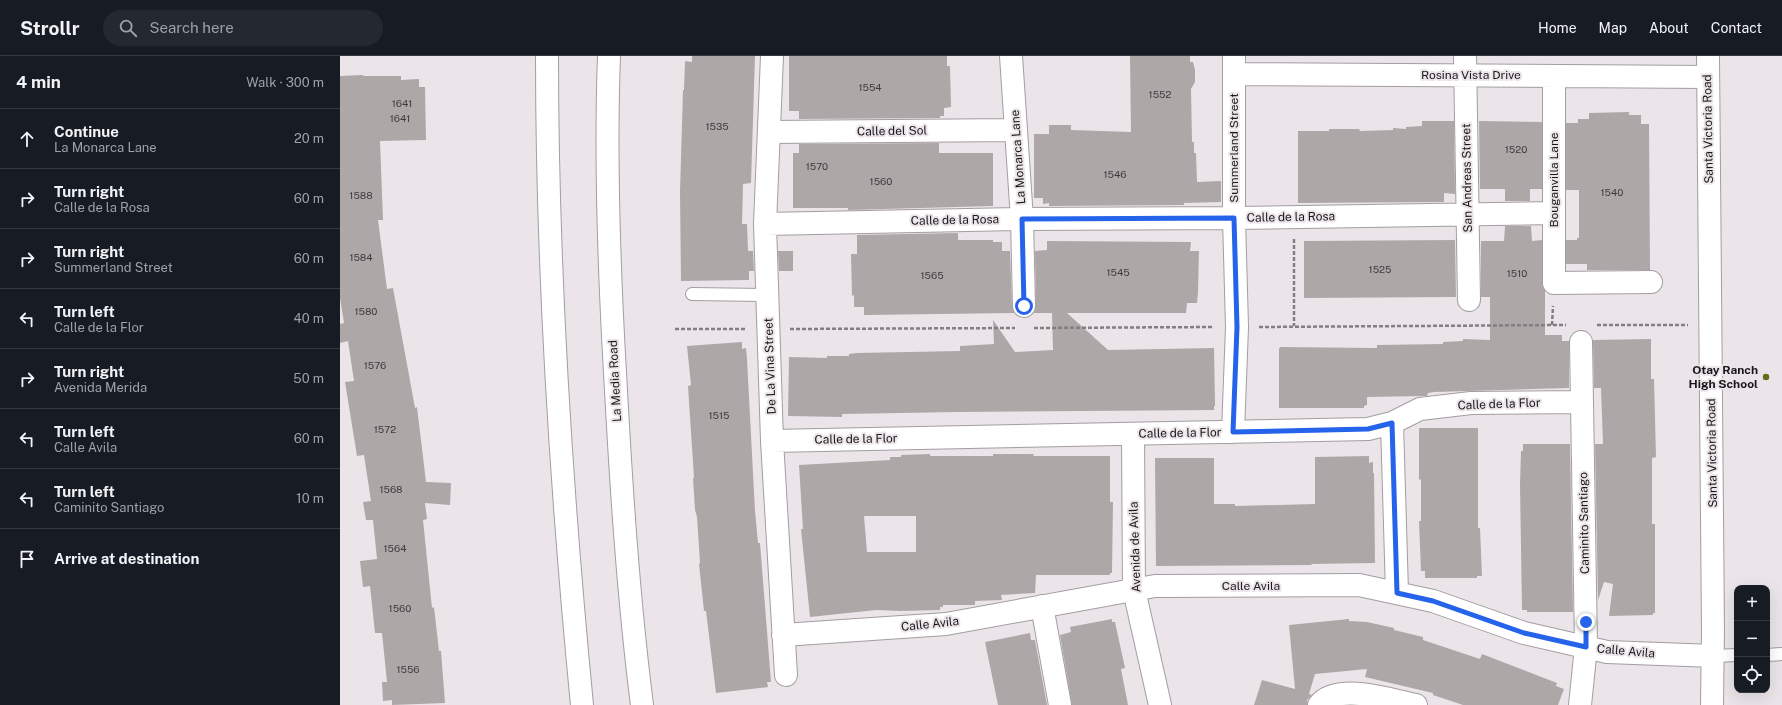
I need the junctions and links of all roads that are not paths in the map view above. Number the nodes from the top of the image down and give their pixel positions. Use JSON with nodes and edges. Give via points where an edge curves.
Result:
{"nodes":[{"id":1,"x":547,"y":56,"type":"edge"},
{"id":2,"x":609,"y":56,"type":"edge"},
{"id":3,"x":772,"y":56,"type":"edge"},
{"id":4,"x":1011,"y":56,"type":"edge"},
{"id":5,"x":1708,"y":56,"type":"edge"},
{"id":6,"x":1234,"y":65,"type":"edge"},
{"id":7,"x":1465,"y":66,"type":"edge"},
{"id":8,"x":1554,"y":76,"type":"junction"},
{"id":9,"x":1708,"y":77,"type":"junction"},
{"id":10,"x":1016,"y":130,"type":"junction"},
{"id":11,"x":769,"y":132,"type":"junction"},
{"id":12,"x":1554,"y":213,"type":"junction"},
{"id":13,"x":1468,"y":214,"type":"junction"},
{"id":14,"x":1234,"y":218,"type":"junction"},
{"id":15,"x":1022,"y":219,"type":"junction"},
{"id":16,"x":765,"y":224,"type":"junction"},
{"id":17,"x":1651,"y":282,"type":"dead end"},
{"id":18,"x":692,"y":294,"type":"dead end"},
{"id":19,"x":767,"y":296,"type":"junction"},
{"id":20,"x":1469,"y":300,"type":"dead end"},
{"id":21,"x":1024,"y":306,"type":"dead end"},
{"id":22,"x":1580,"y":331,"type":"road end"},
{"id":23,"x":1582,"y":402,"type":"junction"},
{"id":24,"x":1392,"y":423,"type":"junction"},
{"id":25,"x":1233,"y":432,"type":"junction"},
{"id":26,"x":1132,"y":434,"type":"junction"},
{"id":27,"x":772,"y":441,"type":"junction"},
{"id":28,"x":1134,"y":590,"type":"junction"},
{"id":29,"x":1397,"y":593,"type":"junction"},
{"id":30,"x":1042,"y":606,"type":"junction"},
{"id":31,"x":783,"y":635,"type":"junction"},
{"id":32,"x":1586,"y":647,"type":"junction"},
{"id":33,"x":1782,"y":654,"type":"edge"},
{"id":34,"x":1770,"y":655,"type":"edge"},
{"id":35,"x":1714,"y":656,"type":"junction"},
{"id":36,"x":1734,"y":656,"type":"edge"},
{"id":37,"x":786,"y":675,"type":"dead end"},
{"id":38,"x":582,"y":705,"type":"edge"},
{"id":39,"x":642,"y":705,"type":"edge"},
{"id":40,"x":1060,"y":705,"type":"edge"},
{"id":41,"x":1160,"y":705,"type":"edge"},
{"id":42,"x":1319,"y":705,"type":"edge"},
{"id":43,"x":1416,"y":705,"type":"edge"},
{"id":44,"x":1580,"y":705,"type":"edge"},
{"id":45,"x":1712,"y":705,"type":"edge"}],
"edges":[{"from":1,"to":38,"type":"street","via":[[552,295],[564,497]]},
{"from":2,"to":39,"type":"street","name":"La Media Road","via":[[607,110],[611,296],[619,459],[631,612]]},
{"from":3,"to":11,"type":"street","name":"De La Vina Street"},
{"from":4,"to":10,"type":"street","name":"La Monarca Lane"},
{"from":5,"to":9,"type":"street","name":"Santa Victoria Road"},
{"from":6,"to":7,"type":"street","name":"Rosina Vista Drive"},
{"from":6,"to":14,"type":"street","name":"Summerland Street"},
{"from":7,"to":8,"type":"street","name":"Rosina Vista Drive"},
{"from":7,"to":13,"type":"street","name":"San Andreas Street"},
{"from":8,"to":9,"type":"street","name":"Rosina Vista Drive"},
{"from":8,"to":12,"type":"street","name":"Bouganvilla Lane"},
{"from":9,"to":35,"type":"street","name":"Santa Victoria Road"},
{"from":10,"to":11,"type":"street","name":"Calle del Sol"},
{"from":10,"to":15,"type":"street","name":"La Monarca Lane"},
{"from":11,"to":16,"type":"street","name":"De La Vina Street"},
{"from":12,"to":13,"type":"street","name":"Calle de la Rosa"},
{"from":12,"to":17,"type":"street","name":"Bouganvilla Lane","via":[[1554,283]]},
{"from":13,"to":14,"type":"street","name":"Calle de la Rosa"},
{"from":13,"to":20,"type":"street","name":"San Andreas Street"},
{"from":14,"to":15,"type":"street","name":"Calle de la Rosa"},
{"from":14,"to":25,"type":"street","name":"Summerland Street","via":[[1237,327]]},
{"from":15,"to":16,"type":"street","name":"Calle de la Rosa"},
{"from":15,"to":21,"type":"street","name":"La Monarca Lane"},
{"from":16,"to":19,"type":"street","name":"De La Vina Street"},
{"from":18,"to":19,"type":"lane"},
{"from":19,"to":27,"type":"street","name":"De La Vina Street"},
{"from":22,"to":23,"type":"street","name":"Caminito Santiago"},
{"from":23,"to":24,"type":"street","name":"Calle de la Flor","via":[[1471,403],[1420,409]]},
{"from":23,"to":32,"type":"street","name":"Caminito Santiago"},
{"from":24,"to":25,"type":"street","name":"Calle de la Flor","via":[[1368,429]]},
{"from":24,"to":29,"type":"street"},
{"from":25,"to":26,"type":"street","name":"Calle de la Flor"},
{"from":26,"to":27,"type":"street","name":"Calle de la Flor"},
{"from":26,"to":28,"type":"street","name":"Avenida de Avila"},
{"from":27,"to":31,"type":"street","name":"De La Vina Street"},
{"from":28,"to":29,"type":"street","name":"Calle Avila","via":[[1155,586],[1359,585]]},
{"from":28,"to":30,"type":"street","name":"Calle Avila"},
{"from":28,"to":41,"type":"street","name":"Avenida de Avila"},
{"from":29,"to":32,"type":"street","name":"Calle Avila","via":[[1433,601],[1524,633]]},
{"from":30,"to":31,"type":"street","name":"Calle Avila","via":[[946,624]]},
{"from":30,"to":40,"type":"street"},
{"from":31,"to":37,"type":"street","name":"De La Vina Street"},
{"from":32,"to":35,"type":"street","name":"Calle Avila","via":[[1607,652]]},
{"from":32,"to":44,"type":"street","name":"Caminito Santiago"},
{"from":33,"to":34,"type":"lane"},
{"from":35,"to":36,"type":"lane"},
{"from":35,"to":45,"type":"street","name":"Santa Victoria Road"},
{"from":42,"to":43,"type":"street","via":[[1324,698],[1343,693]]}]}
